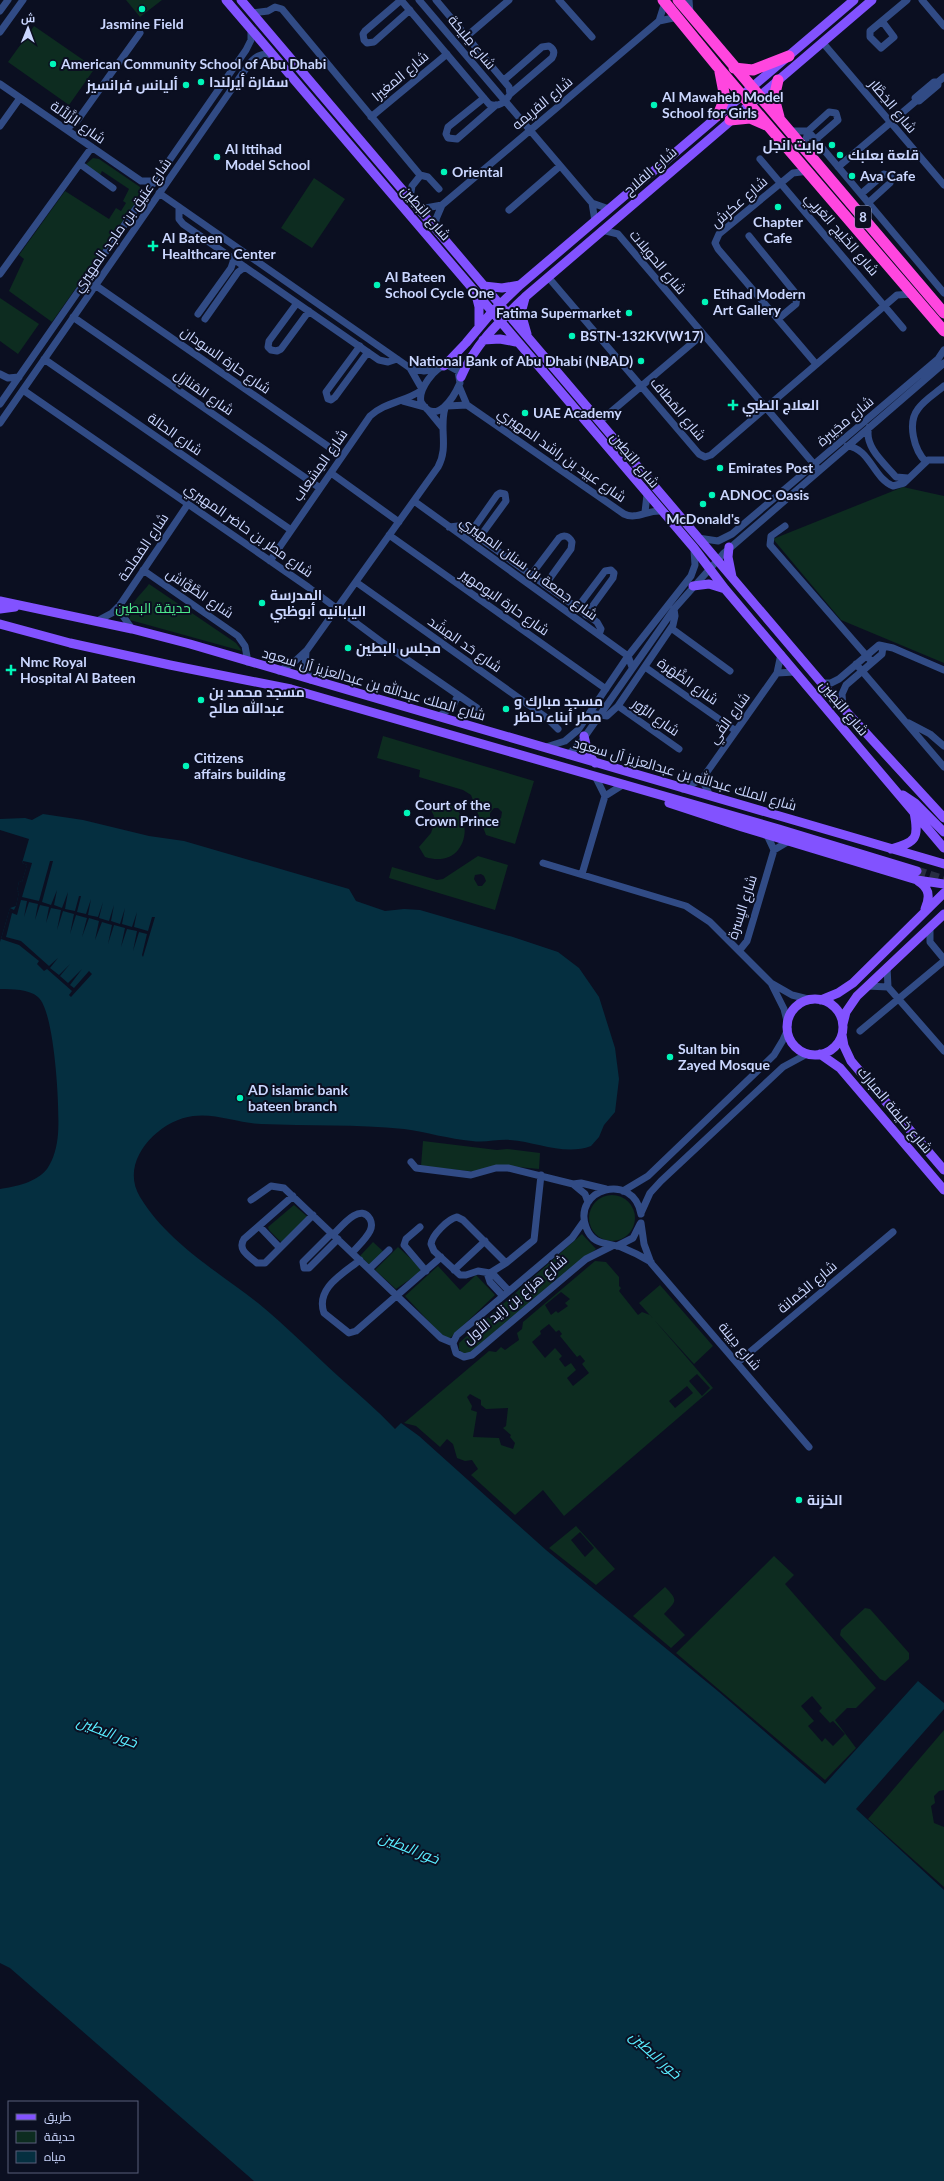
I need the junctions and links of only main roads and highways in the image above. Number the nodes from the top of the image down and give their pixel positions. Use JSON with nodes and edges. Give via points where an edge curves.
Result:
{"nodes":[{"id":1,"x":226,"y":0,"type":"edge"},
{"id":2,"x":241,"y":0,"type":"edge"},
{"id":3,"x":678,"y":0,"type":"edge"},
{"id":4,"x":854,"y":0,"type":"edge"},
{"id":5,"x":872,"y":0,"type":"edge"},
{"id":6,"x":664,"y":1,"type":"edge"},
{"id":7,"x":789,"y":56,"type":"junction"},
{"id":8,"x":717,"y":66,"type":"junction"},
{"id":9,"x":734,"y":68,"type":"junction"},
{"id":10,"x":778,"y":80,"type":"junction"},
{"id":11,"x":747,"y":91,"type":"junction"},
{"id":12,"x":755,"y":100,"type":"junction"},
{"id":13,"x":718,"y":115,"type":"junction"},
{"id":14,"x":730,"y":120,"type":"junction"},
{"id":15,"x":776,"y":125,"type":"junction"},
{"id":16,"x":520,"y":285,"type":"junction"},
{"id":17,"x":484,"y":286,"type":"junction"},
{"id":18,"x":475,"y":291,"type":"junction"},
{"id":19,"x":525,"y":297,"type":"junction"},
{"id":20,"x":939,"y":300,"type":"edge"},
{"id":21,"x":500,"y":304,"type":"junction"},
{"id":22,"x":492,"y":312,"type":"junction"},
{"id":23,"x":944,"y":313,"type":"edge"},
{"id":24,"x":507,"y":314,"type":"junction"},
{"id":25,"x":499,"y":321,"type":"junction"},
{"id":26,"x":479,"y":327,"type":"junction"},
{"id":27,"x":944,"y":331,"type":"edge"},
{"id":28,"x":528,"y":339,"type":"junction"},
{"id":29,"x":483,"y":340,"type":"junction"},
{"id":30,"x":516,"y":342,"type":"junction"},
{"id":31,"x":441,"y":368,"type":"road end"},
{"id":32,"x":460,"y":382,"type":"road end"},
{"id":33,"x":729,"y":547,"type":"road end"},
{"id":34,"x":733,"y":578,"type":"junction"},
{"id":35,"x":690,"y":585,"type":"road end"},
{"id":36,"x":725,"y":589,"type":"junction"},
{"id":37,"x":0,"y":601,"type":"edge"},
{"id":38,"x":20,"y":606,"type":"junction"},
{"id":39,"x":0,"y":609,"type":"edge"},
{"id":40,"x":2,"y":626,"type":"edge"},
{"id":41,"x":584,"y":736,"type":"road end"},
{"id":42,"x":568,"y":755,"type":"junction"},
{"id":43,"x":530,"y":758,"type":"junction"},
{"id":44,"x":595,"y":763,"type":"junction"},
{"id":45,"x":624,"y":784,"type":"junction"},
{"id":46,"x":898,"y":794,"type":"junction"},
{"id":47,"x":913,"y":810,"type":"junction"},
{"id":48,"x":944,"y":818,"type":"edge"},
{"id":49,"x":944,"y":832,"type":"edge"},
{"id":50,"x":944,"y":848,"type":"edge"},
{"id":51,"x":891,"y":849,"type":"junction"},
{"id":52,"x":944,"y":864,"type":"edge"},
{"id":53,"x":917,"y":875,"type":"junction"},
{"id":54,"x":944,"y":884,"type":"edge"},
{"id":55,"x":944,"y":893,"type":"edge"},
{"id":56,"x":944,"y":906,"type":"edge"},
{"id":57,"x":924,"y":912,"type":"junction"},
{"id":58,"x":944,"y":914,"type":"edge"},
{"id":59,"x":930,"y":927,"type":"junction"},
{"id":60,"x":816,"y":1000,"type":"junction"},
{"id":61,"x":843,"y":1024,"type":"junction"},
{"id":62,"x":842,"y":1035,"type":"junction"},
{"id":63,"x":820,"y":1054,"type":"junction"},
{"id":64,"x":944,"y":1170,"type":"edge"},
{"id":65,"x":944,"y":1190,"type":"edge"}],
"edges":[{"from":1,"to":18,"type":"main road","name":"شارع البَطِين"},
{"from":2,"to":17,"type":"main road","name":"شارع البَطِين"},
{"from":3,"to":9,"type":"highway","name":"شارع الخَلِيج العَربِي","number":"8"},
{"from":4,"to":7,"type":"main road","name":"شارع الفلاح"},
{"from":5,"to":10,"type":"main road","name":"شارع الفلاح"},
{"from":6,"to":8,"type":"highway","name":"شارع الخَلِيج العَربِي","number":"8"},
{"from":7,"to":9,"type":"highway","via":[[753,70]]},
{"from":7,"to":11,"type":"main road","name":"شارع الفلاح"},
{"from":8,"to":11,"type":"highway","name":"شارع الخَلِيج العَربِي","number":"8"},
{"from":8,"to":13,"type":"highway","via":[[726,98]]},
{"from":9,"to":11,"type":"highway","name":"شارع الخَلِيج العَربِي","number":"8"},
{"from":10,"to":12,"type":"main road","name":"شارع الفلاح"},
{"from":10,"to":15,"type":"highway","via":[[774,101]]},
{"from":11,"to":12,"type":"highway","name":"شارع الخَلِيج العَربِي","number":"8"},
{"from":11,"to":13,"type":"main road","name":"شارع الفلاح"},
{"from":12,"to":14,"type":"main road","name":"شارع الفلاح"},
{"from":12,"to":15,"type":"highway","name":"شارع الخَلِيج العَربِي","number":"8"},
{"from":13,"to":16,"type":"main road","name":"شارع الفلاح"},
{"from":14,"to":15,"type":"highway","via":[[752,118]]},
{"from":14,"to":19,"type":"main road","name":"شارع الفلاح"},
{"from":15,"to":20,"type":"highway","name":"شارع الخَلِيج العَربِي","number":"8","via":[[790,131]]},
{"from":15,"to":27,"type":"highway","name":"شارع الخَلِيج العَربِي","number":"8","via":[[795,155]]},
{"from":16,"to":17,"type":"main road","via":[[502,288]]},
{"from":16,"to":21,"type":"main road","name":"شارع الفلاح"},
{"from":17,"to":21,"type":"main road","name":"شارع البَطِين"},
{"from":18,"to":22,"type":"main road","name":"شارع البَطِين"},
{"from":18,"to":26,"type":"main road","via":[[479,307]]},
{"from":19,"to":24,"type":"main road","name":"شارع الفلاح"},
{"from":19,"to":28,"type":"main road","via":[[522,313]]},
{"from":20,"to":23,"type":"highway","name":"شارع الخَلِيج العَربِي","number":"8"},
{"from":21,"to":22,"type":"main road","name":"شارع الفلاح"},
{"from":21,"to":24,"type":"main road","name":"شارع البَطِين"},
{"from":22,"to":25,"type":"main road","name":"شارع البَطِين"},
{"from":22,"to":26,"type":"main road","name":"شارع الفلاح"},
{"from":24,"to":25,"type":"main road","name":"شارع الفلاح"},
{"from":24,"to":28,"type":"main road","name":"شارع البَطِين"},
{"from":25,"to":29,"type":"main road","name":"شارع الفلاح"},
{"from":25,"to":30,"type":"main road","name":"شارع البَطِين"},
{"from":26,"to":31,"type":"main road","name":"شارع الفلاح"},
{"from":28,"to":34,"type":"main road","name":"شارع البَطِين"},
{"from":29,"to":30,"type":"main road","via":[[500,339]]},
{"from":29,"to":32,"type":"main road","name":"شارع الفلاح","via":[[468,361]]},
{"from":30,"to":36,"type":"main road","name":"شارع البَطِين","via":[[694,548]]},
{"from":33,"to":34,"type":"main road","via":[[728,557]]},
{"from":34,"to":48,"type":"main road","name":"شارع البَطِين","via":[[843,708]]},
{"from":35,"to":36,"type":"main road","via":[[713,584]]},
{"from":36,"to":46,"type":"main road","name":"شارع البَطِين"},
{"from":37,"to":38,"type":"main road","name":"شارع الملك عبدالله بن عبدالعزيز آل سعود"},
{"from":38,"to":39,"type":"main road"},
{"from":38,"to":42,"type":"main road","name":"شارع الملك عبدالله بن عبدالعزيز آل سعود","via":[[132,629]]},
{"from":40,"to":43,"type":"main road","name":"شارع الملك عبدالله بن عبدالعزيز آل سعود","via":[[162,663],[278,686]]},
{"from":41,"to":44,"type":"main road","via":[[588,753]]},
{"from":42,"to":43,"type":"main road","via":[[556,759]]},
{"from":42,"to":44,"type":"main road","name":"شارع الملك عبدالله بن عبدالعزيز آل سعود"},
{"from":43,"to":45,"type":"main road","name":"شارع الملك عبدالله بن عبدالعزيز آل سعود"},
{"from":44,"to":51,"type":"main road","name":"شارع الملك عبدالله بن عبدالعزيز آل سعود"},
{"from":45,"to":53,"type":"main road","name":"شارع الملك عبدالله بن عبدالعزيز آل سعود"},
{"from":45,"to":53,"type":"main road","via":[[696,813],[767,835]]},
{"from":46,"to":47,"type":"main road","name":"شارع البَطِين"},
{"from":46,"to":49,"type":"main road","via":[[915,802]]},
{"from":47,"to":50,"type":"main road","name":"شارع البَطِين"},
{"from":47,"to":51,"type":"main road","via":[[917,829],[914,838],[906,845]]},
{"from":51,"to":52,"type":"main road","name":"شارع الملك عبدالله بن عبدالعزيز آل سعود"},
{"from":53,"to":54,"type":"main road"},
{"from":53,"to":57,"type":"main road","via":[[929,894]]},
{"from":55,"to":57,"type":"main road"},
{"from":56,"to":59,"type":"main road","via":[[935,915]]},
{"from":57,"to":60,"type":"main road","via":[[853,983],[838,993]]},
{"from":58,"to":59,"type":"main road"},
{"from":59,"to":61,"type":"main road","via":[[853,1001]]},
{"from":60,"to":61,"type":"main road","via":[[834,1007]]},
{"from":60,"to":63,"type":"main road","via":[[795,1008],[788,1027],[794,1044],[807,1054]]},
{"from":61,"to":62,"type":"main road"},
{"from":62,"to":63,"type":"main road","via":[[834,1048]]},
{"from":62,"to":64,"type":"main road","name":"شارع خليفة المبارك","via":[[851,1061]]},
{"from":63,"to":65,"type":"main road","name":"شارع خليفة المبارك","via":[[840,1068]]}]}
